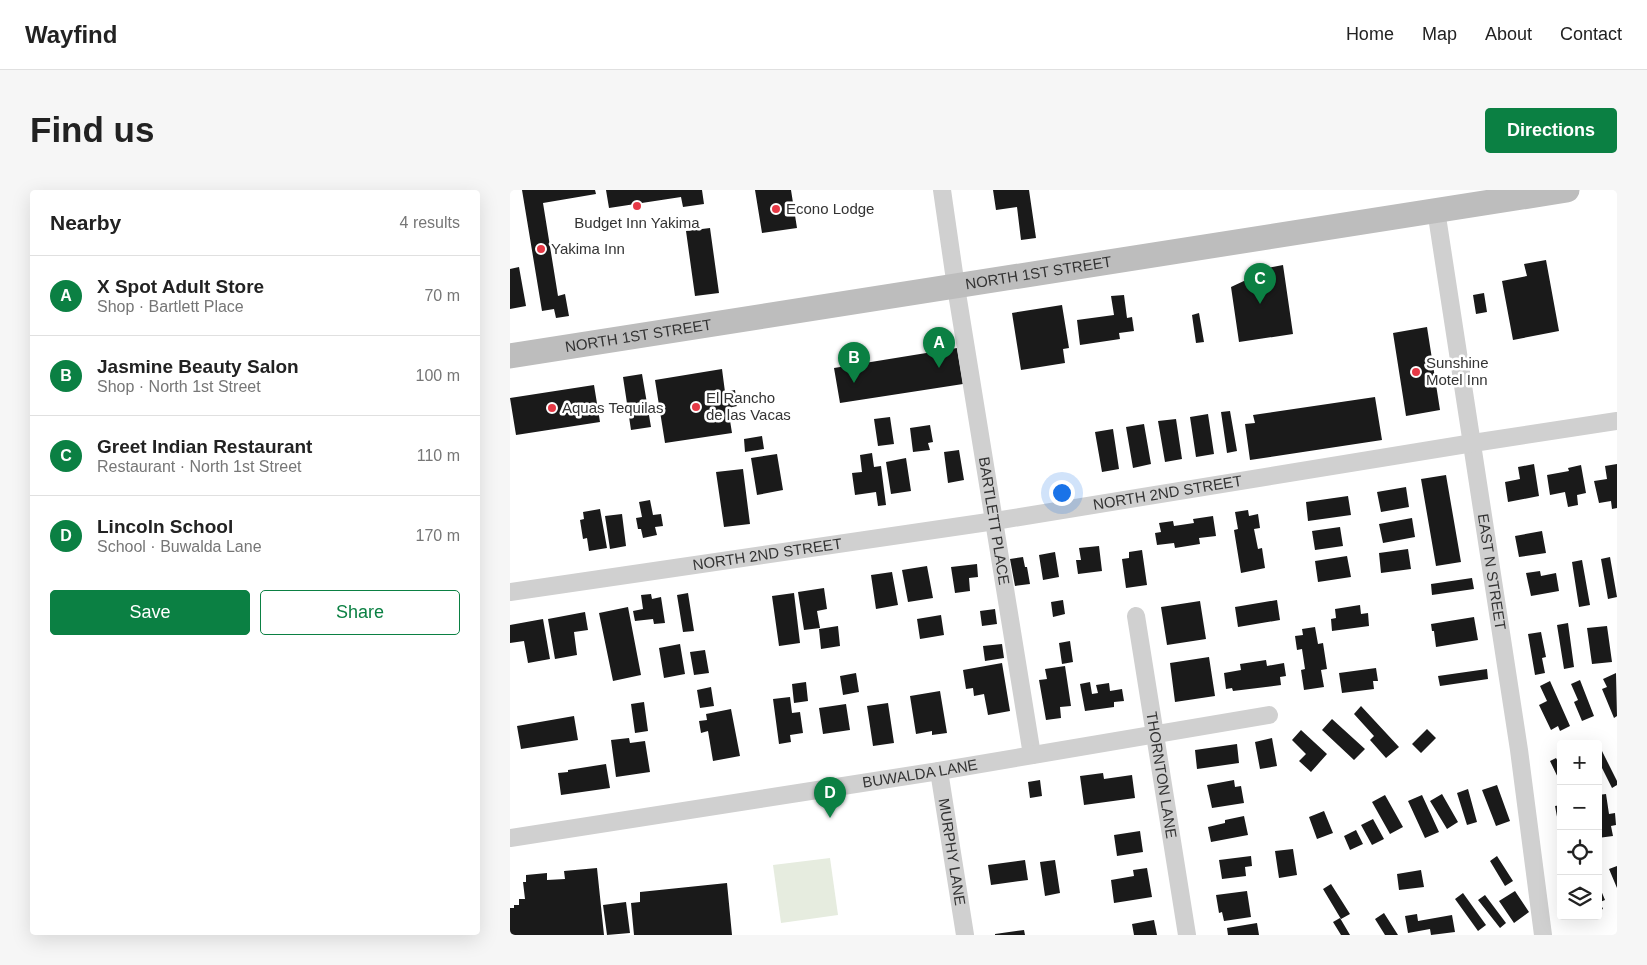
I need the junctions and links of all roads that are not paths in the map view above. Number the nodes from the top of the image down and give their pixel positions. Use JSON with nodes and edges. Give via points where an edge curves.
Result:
{"nodes":[{"id":1,"x":942,"y":190,"type":"edge"},
{"id":2,"x":1568,"y":190,"type":"edge"},
{"id":3,"x":1436,"y":210,"type":"junction"},
{"id":4,"x":956,"y":287,"type":"junction"},
{"id":5,"x":510,"y":356,"type":"edge"},
{"id":6,"x":1617,"y":421,"type":"edge"},
{"id":7,"x":1473,"y":443,"type":"junction"},
{"id":8,"x":995,"y":521,"type":"junction"},
{"id":9,"x":510,"y":592,"type":"edge"},
{"id":10,"x":1136,"y":616,"type":"dead end"},
{"id":11,"x":1269,"y":715,"type":"dead end"},
{"id":12,"x":1154,"y":734,"type":"junction"},
{"id":13,"x":1032,"y":755,"type":"junction"},
{"id":14,"x":939,"y":771,"type":"junction"},
{"id":15,"x":510,"y":838,"type":"edge"},
{"id":16,"x":965,"y":935,"type":"edge"},
{"id":17,"x":1187,"y":935,"type":"edge"},
{"id":18,"x":1543,"y":935,"type":"edge"}],
"edges":[{"from":1,"to":4,"type":"street","name":"BARTLETT PLACE"},
{"from":2,"to":3,"type":"main road","name":"NORTH 1ST STREET"},
{"from":3,"to":4,"type":"main road","name":"NORTH 1ST STREET"},
{"from":3,"to":7,"type":"street","name":"EAST N STREET"},
{"from":4,"to":5,"type":"main road","name":"NORTH 1ST STREET"},
{"from":4,"to":8,"type":"street","name":"BARTLETT PLACE"},
{"from":6,"to":7,"type":"street","name":"NORTH 2ND STREET"},
{"from":7,"to":8,"type":"street","name":"NORTH 2ND STREET"},
{"from":7,"to":18,"type":"street","name":"EAST N STREET"},
{"from":8,"to":9,"type":"street","name":"NORTH 2ND STREET"},
{"from":8,"to":13,"type":"street","name":"BARTLETT PLACE"},
{"from":10,"to":12,"type":"street","name":"THORNTON LANE"},
{"from":11,"to":12,"type":"street","name":"BUWALDA LANE"},
{"from":12,"to":13,"type":"street","name":"BUWALDA LANE"},
{"from":12,"to":17,"type":"street","name":"THORNTON LANE"},
{"from":13,"to":14,"type":"street","name":"BUWALDA LANE"},
{"from":14,"to":15,"type":"street","name":"BUWALDA LANE"},
{"from":14,"to":16,"type":"street","name":"MURPHY LANE"}]}
